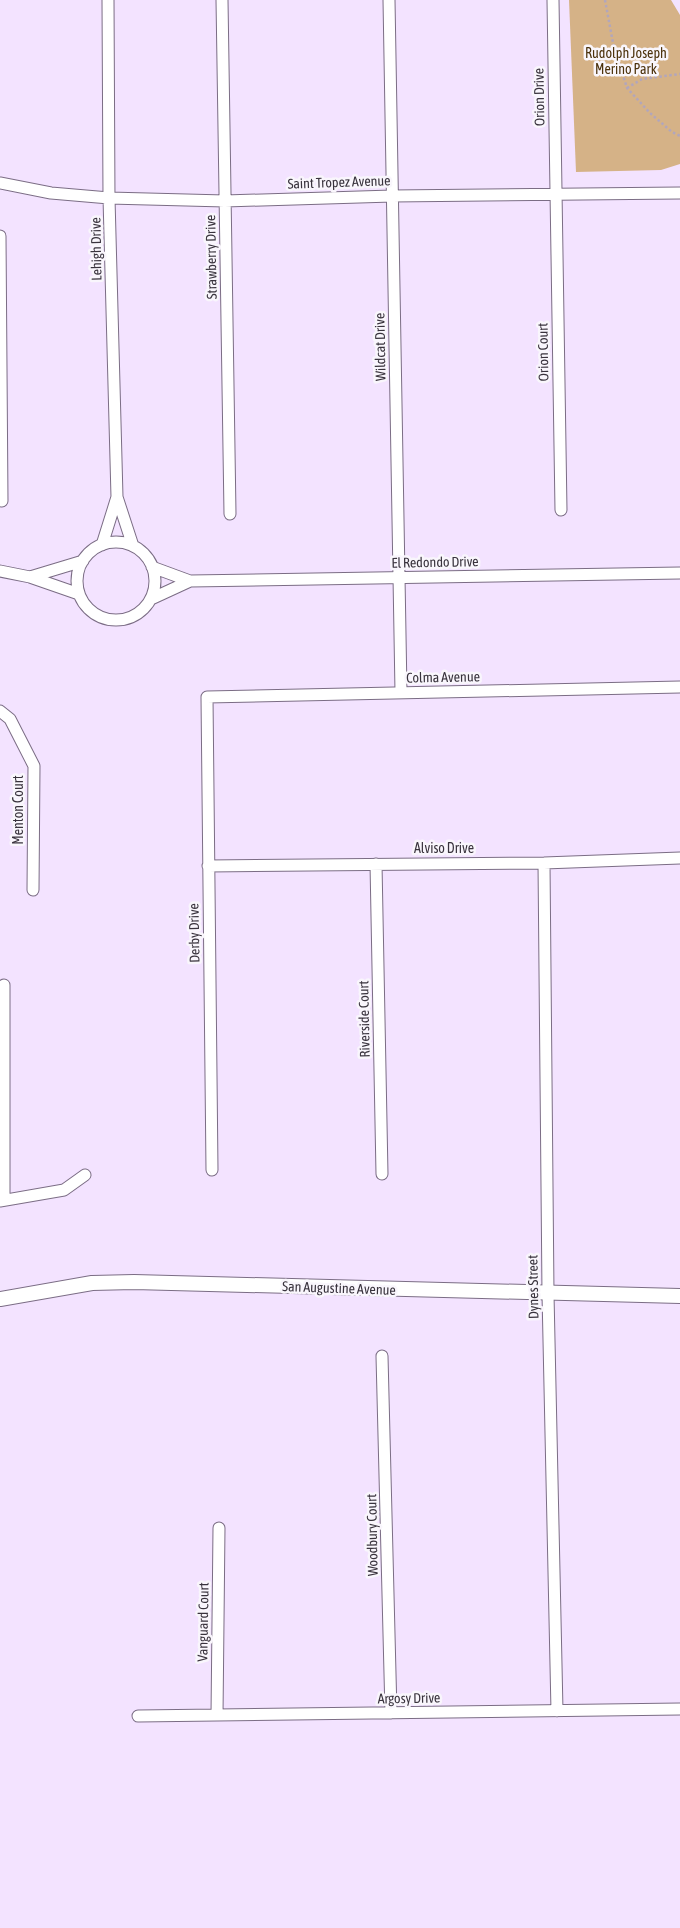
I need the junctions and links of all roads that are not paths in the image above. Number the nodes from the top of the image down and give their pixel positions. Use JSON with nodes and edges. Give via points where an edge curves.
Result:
{"nodes":[{"id":1,"x":108,"y":0,"type":"edge"},
{"id":2,"x":222,"y":0,"type":"edge"},
{"id":3,"x":389,"y":0,"type":"edge"},
{"id":4,"x":553,"y":0,"type":"edge"},
{"id":5,"x":0,"y":183,"type":"edge"},
{"id":6,"x":680,"y":193,"type":"edge"},
{"id":7,"x":555,"y":194,"type":"junction"},
{"id":8,"x":392,"y":196,"type":"junction"},
{"id":9,"x":109,"y":198,"type":"junction"},
{"id":10,"x":225,"y":201,"type":"junction"},
{"id":11,"x":0,"y":236,"type":"edge"},
{"id":12,"x":117,"y":497,"type":"junction"},
{"id":13,"x":2,"y":501,"type":"dead end"},
{"id":14,"x":561,"y":510,"type":"dead end"},
{"id":15,"x":230,"y":514,"type":"dead end"},
{"id":16,"x":102,"y":544,"type":"junction"},
{"id":17,"x":134,"y":546,"type":"junction"},
{"id":18,"x":83,"y":561,"type":"junction"},
{"id":19,"x":152,"y":567,"type":"junction"},
{"id":20,"x":0,"y":571,"type":"edge"},
{"id":21,"x":680,"y":573,"type":"edge"},
{"id":22,"x":30,"y":577,"type":"junction"},
{"id":23,"x":399,"y":578,"type":"junction"},
{"id":24,"x":190,"y":581,"type":"junction"},
{"id":25,"x":79,"y":594,"type":"junction"},
{"id":26,"x":151,"y":599,"type":"junction"},
{"id":27,"x":680,"y":687,"type":"edge"},
{"id":28,"x":401,"y":692,"type":"junction"},
{"id":29,"x":207,"y":697,"type":"joint"},
{"id":30,"x":0,"y":711,"type":"edge"},
{"id":31,"x":680,"y":858,"type":"edge"},
{"id":32,"x":544,"y":863,"type":"junction"},
{"id":33,"x":376,"y":864,"type":"junction"},
{"id":34,"x":208,"y":866,"type":"junction"},
{"id":35,"x":33,"y":890,"type":"dead end"},
{"id":36,"x":4,"y":985,"type":"dead end"},
{"id":37,"x":212,"y":1170,"type":"dead end"},
{"id":38,"x":382,"y":1174,"type":"dead end"},
{"id":39,"x":85,"y":1176,"type":"dead end"},
{"id":40,"x":2,"y":1201,"type":"edge"},
{"id":41,"x":548,"y":1294,"type":"junction"},
{"id":42,"x":680,"y":1296,"type":"edge"},
{"id":43,"x":0,"y":1299,"type":"edge"},
{"id":44,"x":382,"y":1356,"type":"dead end"},
{"id":45,"x":219,"y":1528,"type":"dead end"},
{"id":46,"x":680,"y":1709,"type":"edge"},
{"id":47,"x":557,"y":1711,"type":"junction"},
{"id":48,"x":391,"y":1713,"type":"junction"},
{"id":49,"x":217,"y":1715,"type":"junction"},
{"id":50,"x":138,"y":1716,"type":"dead end"}],
"edges":[{"from":1,"to":9,"type":"street","name":"Lehigh Drive"},
{"from":2,"to":10,"type":"street","name":"Strawberry Drive"},
{"from":3,"to":8,"type":"street","name":"Wildcat Drive"},
{"from":4,"to":7,"type":"street","name":"Orion Drive"},
{"from":5,"to":9,"type":"street","name":"Saint Tropez Avenue","via":[[51,194]]},
{"from":6,"to":7,"type":"street","name":"Saint Tropez Avenue"},
{"from":7,"to":8,"type":"street","name":"Saint Tropez Avenue"},
{"from":7,"to":14,"type":"street","name":"Orion Court"},
{"from":8,"to":10,"type":"street","name":"Saint Tropez Avenue"},
{"from":8,"to":23,"type":"street","name":"Wildcat Drive"},
{"from":9,"to":10,"type":"street","name":"Saint Tropez Avenue"},
{"from":9,"to":12,"type":"street","name":"Lehigh Drive"},
{"from":10,"to":15,"type":"street","name":"Strawberry Drive"},
{"from":11,"to":13,"type":"street"},
{"from":12,"to":16,"type":"street","name":"Lehigh Drive"},
{"from":12,"to":17,"type":"street","name":"Lehigh Drive"},
{"from":16,"to":17,"type":"street"},
{"from":16,"to":18,"type":"street"},
{"from":17,"to":19,"type":"street"},
{"from":18,"to":22,"type":"street"},
{"from":18,"to":25,"type":"street","via":[[78,577]]},
{"from":19,"to":24,"type":"street","name":"El Redondo Drive"},
{"from":19,"to":26,"type":"street","via":[[155,578]]},
{"from":20,"to":22,"type":"street"},
{"from":21,"to":23,"type":"street","name":"El Redondo Drive"},
{"from":22,"to":25,"type":"street"},
{"from":23,"to":24,"type":"street","name":"El Redondo Drive"},
{"from":23,"to":28,"type":"street","name":"Wildcat Drive"},
{"from":24,"to":26,"type":"street","name":"El Redondo Drive"},
{"from":25,"to":26,"type":"street","via":[[95,614],[114,620],[132,617]]},
{"from":27,"to":28,"type":"street","name":"Colma Avenue"},
{"from":28,"to":29,"type":"street","name":"Colma Avenue"},
{"from":29,"to":34,"type":"street","name":"Derby Drive"},
{"from":30,"to":35,"type":"street","name":"Menton Court","via":[[10,719],[34,766]]},
{"from":31,"to":32,"type":"street","name":"Alviso Drive"},
{"from":32,"to":33,"type":"street","name":"Alviso Drive"},
{"from":32,"to":41,"type":"street","name":"Dynes Street"},
{"from":33,"to":34,"type":"street","name":"Alviso Drive"},
{"from":33,"to":38,"type":"street","name":"Riverside Court"},
{"from":34,"to":37,"type":"street","name":"Derby Drive"},
{"from":36,"to":40,"type":"street"},
{"from":39,"to":40,"type":"street","via":[[64,1190]]},
{"from":41,"to":42,"type":"street","name":"San Augustine Avenue"},
{"from":41,"to":43,"type":"street","name":"San Augustine Avenue","via":[[134,1282],[92,1283]]},
{"from":41,"to":47,"type":"street","name":"Dynes Street"},
{"from":44,"to":48,"type":"street","name":"Woodbury Court"},
{"from":45,"to":49,"type":"street","name":"Vanguard Court"},
{"from":46,"to":47,"type":"street","name":"Argosy Drive"},
{"from":47,"to":48,"type":"street","name":"Argosy Drive"},
{"from":48,"to":49,"type":"street","name":"Argosy Drive"},
{"from":49,"to":50,"type":"street","name":"Argosy Drive"}]}
